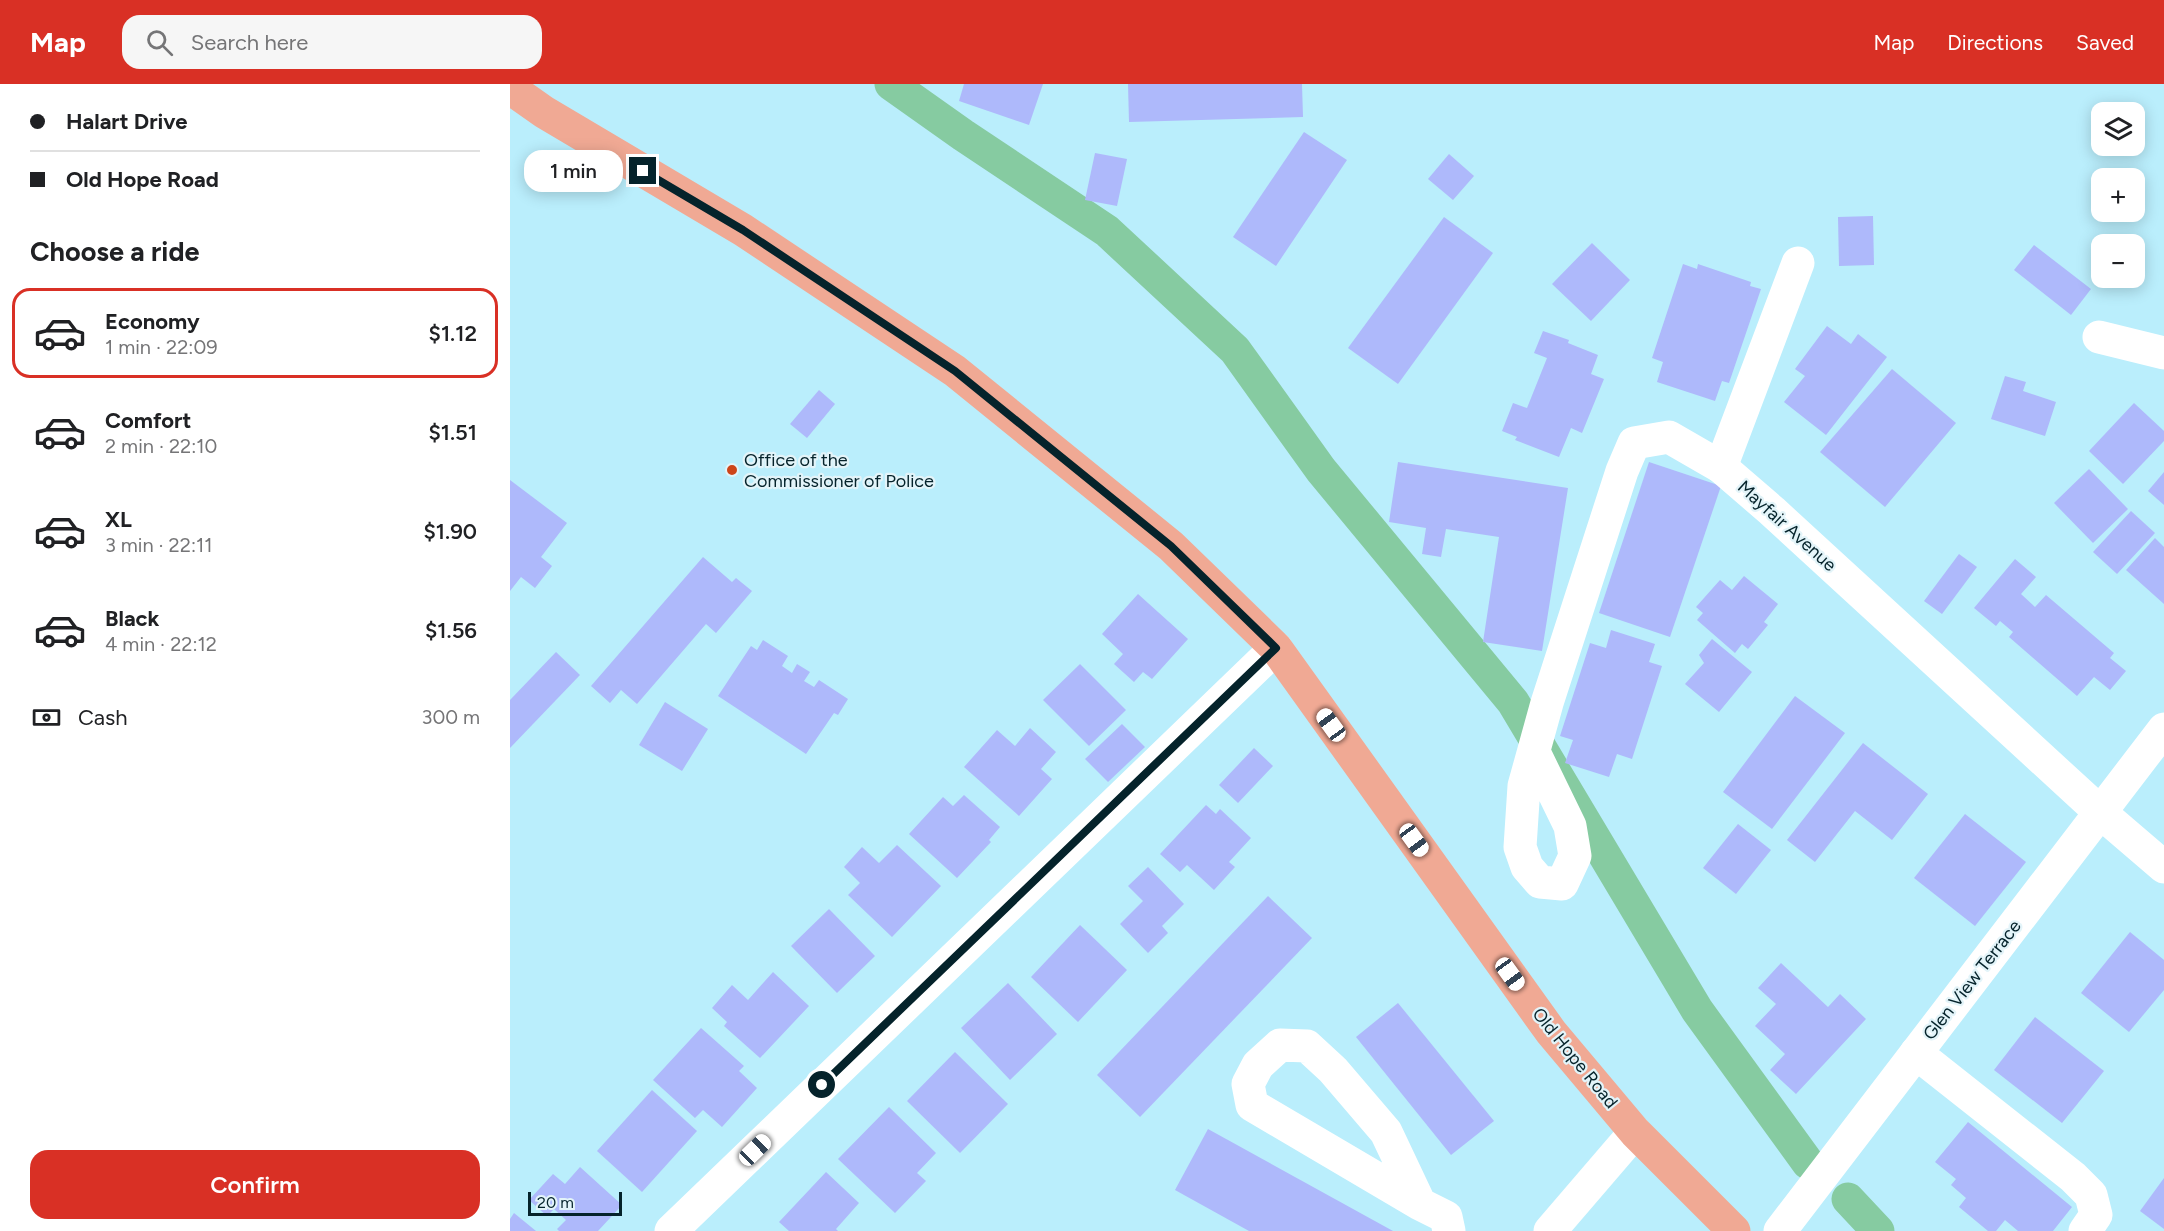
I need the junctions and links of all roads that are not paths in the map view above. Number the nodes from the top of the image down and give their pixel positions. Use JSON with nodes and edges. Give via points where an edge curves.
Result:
{"nodes":[{"id":1,"x":523,"y":84,"type":"edge"},
{"id":2,"x":510,"y":88,"type":"edge"},
{"id":3,"x":544,"y":112,"type":"junction"},
{"id":4,"x":1798,"y":263,"type":"dead end"},
{"id":5,"x":2099,"y":337,"type":"dead end"},
{"id":6,"x":2164,"y":353,"type":"edge"},
{"id":7,"x":1721,"y":467,"type":"junction"},
{"id":8,"x":1276,"y":648,"type":"junction"},
{"id":9,"x":2164,"y":729,"type":"edge"},
{"id":10,"x":1534,"y":752,"type":"dead end"},
{"id":11,"x":2101,"y":813,"type":"junction"},
{"id":12,"x":2164,"y":867,"type":"edge"},
{"id":13,"x":1916,"y":1053,"type":"junction"},
{"id":14,"x":1635,"y":1132,"type":"junction"},
{"id":15,"x":1420,"y":1204,"type":"junction"},
{"id":16,"x":671,"y":1231,"type":"edge"},
{"id":17,"x":1449,"y":1231,"type":"edge"},
{"id":18,"x":1550,"y":1231,"type":"edge"},
{"id":19,"x":1734,"y":1231,"type":"edge"},
{"id":20,"x":1780,"y":1231,"type":"edge"},
{"id":21,"x":2085,"y":1231,"type":"edge"}],
"edges":[{"from":1,"to":3,"type":"street"},
{"from":2,"to":3,"type":"main road","name":"Old Hope Road"},
{"from":3,"to":8,"type":"main road","name":"Old Hope Road","via":[[743,230],[955,371],[1171,546]]},
{"from":4,"to":7,"type":"street"},
{"from":5,"to":6,"type":"street"},
{"from":7,"to":10,"type":"street","name":"Mayfair Avenue","via":[[1669,437],[1634,443]]},
{"from":7,"to":11,"type":"street","name":"Mayfair Avenue"},
{"from":8,"to":14,"type":"main road","name":"Old Hope Road","via":[[1551,1032]]},
{"from":8,"to":16,"type":"street"},
{"from":9,"to":11,"type":"street","name":"Glen View Terrace"},
{"from":11,"to":12,"type":"street","name":"Mayfair Avenue"},
{"from":11,"to":13,"type":"street","name":"Glen View Terrace"},
{"from":13,"to":20,"type":"street","name":"Glen View Terrace"},
{"from":13,"to":21,"type":"street","via":[[2091,1195],[2096,1215]]},
{"from":14,"to":18,"type":"street"},
{"from":14,"to":19,"type":"main road","name":"Old Hope Road"},
{"from":15,"to":15,"type":"street","via":[[1252,1105],[1248,1083],[1258,1065],[1280,1045],[1306,1046],[1333,1070],[1386,1132]]},
{"from":15,"to":17,"type":"street","via":[[1446,1217]]}]}
